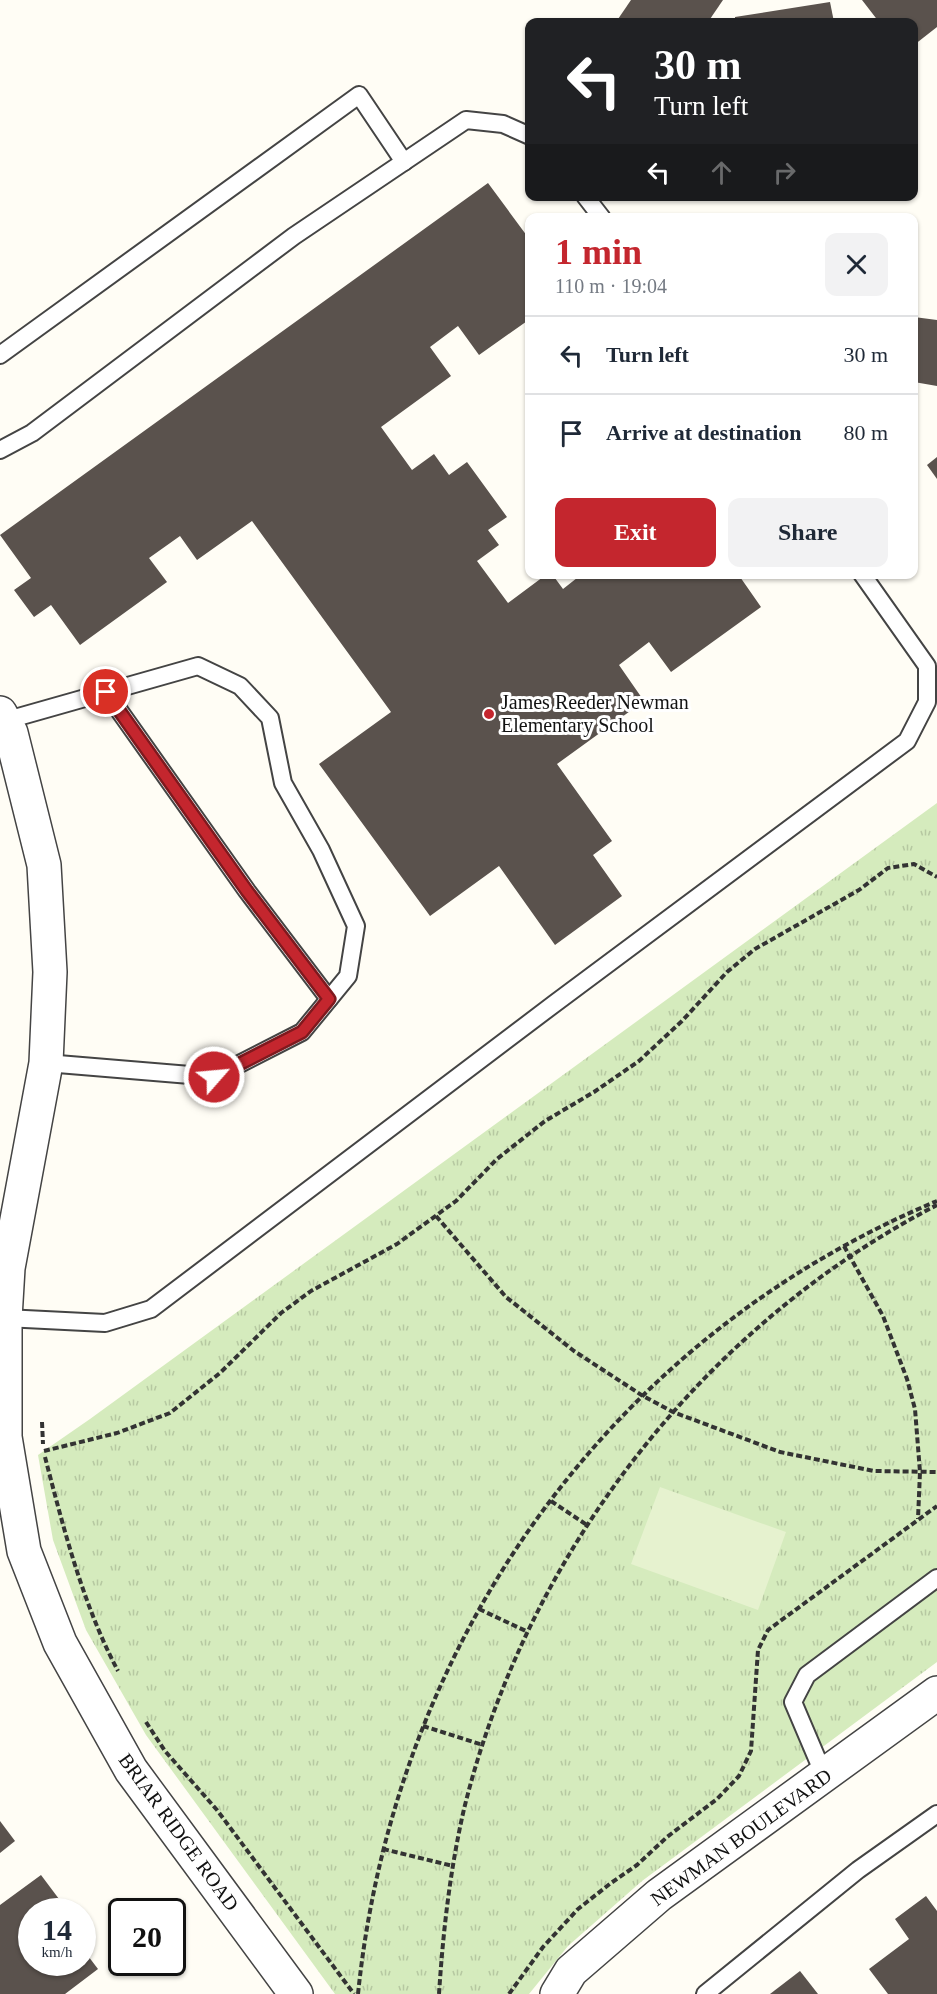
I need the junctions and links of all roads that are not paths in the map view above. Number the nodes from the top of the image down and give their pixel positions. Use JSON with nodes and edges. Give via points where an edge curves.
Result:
{"nodes":[{"id":1,"x":525,"y":134,"type":"edge"},
{"id":2,"x":404,"y":162,"type":"junction"},
{"id":3,"x":589,"y":201,"type":"edge"},
{"id":4,"x":598,"y":213,"type":"edge"},
{"id":5,"x":0,"y":355,"type":"edge"},
{"id":6,"x":1,"y":447,"type":"edge"},
{"id":7,"x":866,"y":579,"type":"edge"},
{"id":8,"x":106,"y":692,"type":"junction"},
{"id":9,"x":2,"y":717,"type":"edge"},
{"id":10,"x":329,"y":999,"type":"junction"},
{"id":11,"x":46,"y":1063,"type":"junction"},
{"id":12,"x":5,"y":1318,"type":"junction"},
{"id":13,"x":937,"y":1578,"type":"edge"},
{"id":14,"x":937,"y":1693,"type":"edge"},
{"id":15,"x":824,"y":1775,"type":"junction"},
{"id":16,"x":937,"y":1814,"type":"edge"},
{"id":17,"x":296,"y":1994,"type":"edge"},
{"id":18,"x":556,"y":1994,"type":"edge"},
{"id":19,"x":705,"y":1994,"type":"edge"}],
"edges":[{"from":1,"to":2,"type":"lane","via":[[503,124],[466,120]]},
{"from":2,"to":5,"type":"lane","via":[[358,95]]},
{"from":2,"to":6,"type":"lane","via":[[294,236],[41,426]]},
{"from":3,"to":4,"type":"lane"},
{"from":7,"to":12,"type":"lane","via":[[927,666],[927,702],[907,741],[152,1309],[105,1323]]},
{"from":8,"to":9,"type":"lane"},
{"from":8,"to":10,"type":"lane"},
{"from":8,"to":10,"type":"lane","via":[[198,666],[240,686],[270,718],[283,783],[321,850],[356,926],[348,976]]},
{"from":9,"to":11,"type":"street","name":"BRIAR RIDGE ROAD","via":[[11,733],[44,865],[50,972]]},
{"from":10,"to":11,"type":"lane","via":[[302,1032],[214,1077]]},
{"from":11,"to":12,"type":"street","name":"BRIAR RIDGE ROAD","via":[[8,1268]]},
{"from":12,"to":17,"type":"street","name":"BRIAR RIDGE ROAD","via":[[5,1437],[24,1551],[60,1643],[131,1770]]},
{"from":13,"to":15,"type":"lane","via":[[807,1675],[793,1702]]},
{"from":14,"to":15,"type":"street","name":"NEWMAN BOULEVARD"},
{"from":15,"to":18,"type":"street","name":"NEWMAN BOULEVARD","via":[[660,1895],[571,1971]]},
{"from":16,"to":19,"type":"lane","via":[[858,1870]]}]}
